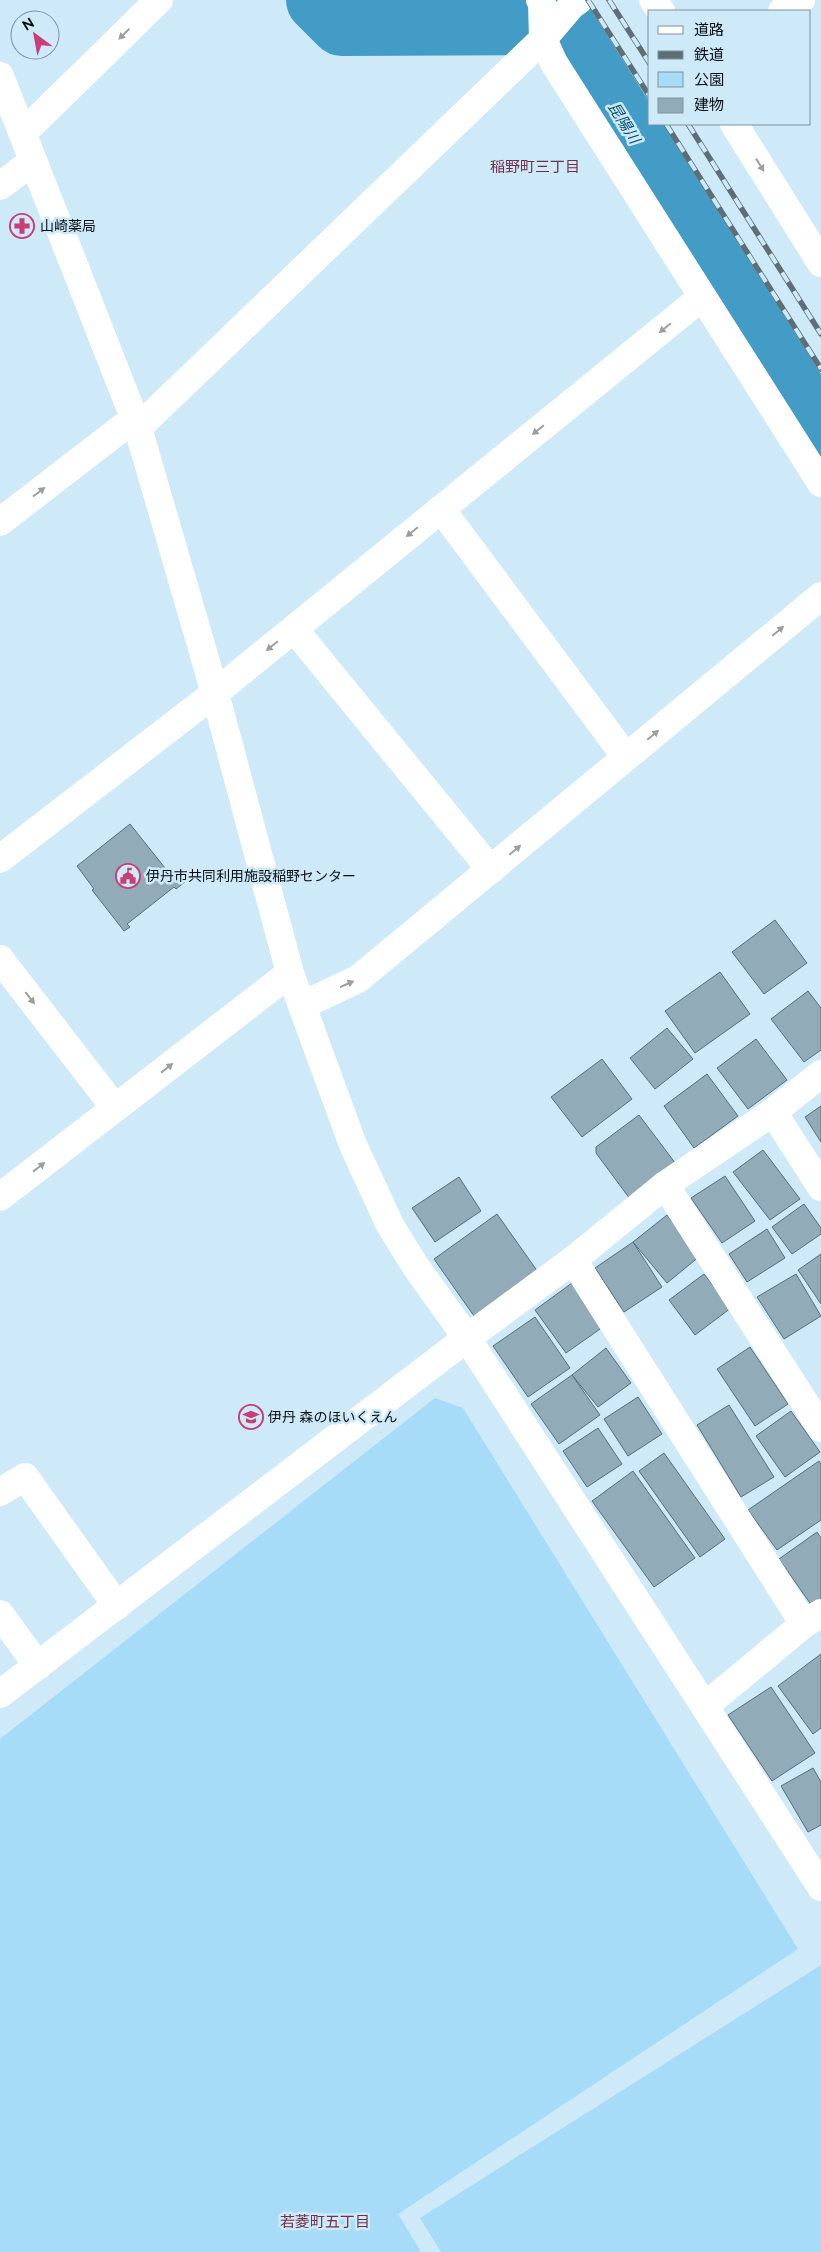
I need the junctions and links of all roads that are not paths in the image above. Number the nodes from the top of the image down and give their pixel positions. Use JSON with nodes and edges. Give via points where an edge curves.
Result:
{"nodes":[{"id":1,"x":159,"y":0,"type":"edge"},
{"id":2,"x":802,"y":0,"type":"edge"},
{"id":3,"x":541,"y":2,"type":"edge"},
{"id":4,"x":576,"y":2,"type":"edge"},
{"id":5,"x":784,"y":10,"type":"edge"},
{"id":6,"x":543,"y":39,"type":"junction"},
{"id":7,"x":0,"y":76,"type":"edge"},
{"id":8,"x":735,"y":125,"type":"edge"},
{"id":9,"x":23,"y":133,"type":"junction"},
{"id":10,"x":33,"y":161,"type":"junction"},
{"id":11,"x":0,"y":186,"type":"edge"},
{"id":12,"x":812,"y":227,"type":"edge"},
{"id":13,"x":821,"y":263,"type":"edge"},
{"id":14,"x":702,"y":297,"type":"junction"},
{"id":15,"x":138,"y":428,"type":"junction"},
{"id":16,"x":821,"y":482,"type":"edge"},
{"id":17,"x":441,"y":509,"type":"junction"},
{"id":18,"x":0,"y":522,"type":"edge"},
{"id":19,"x":821,"y":596,"type":"edge"},
{"id":20,"x":294,"y":629,"type":"junction"},
{"id":21,"x":215,"y":692,"type":"junction"},
{"id":22,"x":626,"y":757,"type":"junction"},
{"id":23,"x":0,"y":859,"type":"edge"},
{"id":24,"x":491,"y":870,"type":"junction"},
{"id":25,"x":0,"y":959,"type":"edge"},
{"id":26,"x":290,"y":973,"type":"junction"},
{"id":27,"x":303,"y":1004,"type":"junction"},
{"id":28,"x":821,"y":1074,"type":"edge"},
{"id":29,"x":115,"y":1108,"type":"junction"},
{"id":30,"x":773,"y":1112,"type":"junction"},
{"id":31,"x":665,"y":1185,"type":"junction"},
{"id":32,"x":821,"y":1187,"type":"edge"},
{"id":33,"x":0,"y":1197,"type":"edge"},
{"id":34,"x":573,"y":1260,"type":"junction"},
{"id":35,"x":467,"y":1338,"type":"junction"},
{"id":36,"x":821,"y":1428,"type":"edge"},
{"id":37,"x":0,"y":1492,"type":"edge"},
{"id":38,"x":117,"y":1606,"type":"junction"},
{"id":39,"x":0,"y":1614,"type":"edge"},
{"id":40,"x":812,"y":1619,"type":"edge"},
{"id":41,"x":38,"y":1666,"type":"junction"},
{"id":42,"x":0,"y":1694,"type":"edge"},
{"id":43,"x":704,"y":1706,"type":"junction"},
{"id":44,"x":813,"y":1856,"type":"edge"},
{"id":45,"x":821,"y":1887,"type":"edge"}],
"edges":[{"from":1,"to":9,"type":"street","one_way":true},
{"from":2,"to":5,"type":"street"},
{"from":3,"to":6,"type":"street"},
{"from":4,"to":6,"type":"street"},
{"from":6,"to":14,"type":"street","via":[[554,63]]},
{"from":6,"to":15,"type":"street"},
{"from":7,"to":9,"type":"street"},
{"from":8,"to":12,"type":"street","one_way":true},
{"from":9,"to":10,"type":"street"},
{"from":10,"to":11,"type":"street"},
{"from":10,"to":15,"type":"street"},
{"from":12,"to":13,"type":"street"},
{"from":14,"to":16,"type":"street"},
{"from":14,"to":17,"type":"street","one_way":true},
{"from":18,"to":15,"type":"street","one_way":true,"via":[[123,428]]},
{"from":15,"to":21,"type":"street"},
{"from":17,"to":20,"type":"street","one_way":true},
{"from":17,"to":22,"type":"street"},
{"from":22,"to":19,"type":"street","one_way":true},
{"from":20,"to":21,"type":"street","one_way":true},
{"from":20,"to":24,"type":"street"},
{"from":21,"to":23,"type":"street"},
{"from":21,"to":26,"type":"street"},
{"from":24,"to":22,"type":"street","one_way":true},
{"from":27,"to":24,"type":"street","one_way":true,"via":[[358,979]]},
{"from":25,"to":29,"type":"street","one_way":true},
{"from":26,"to":27,"type":"street"},
{"from":29,"to":26,"type":"street","one_way":true},
{"from":27,"to":35,"type":"street","via":[[369,1184],[416,1267]]},
{"from":28,"to":30,"type":"street"},
{"from":33,"to":29,"type":"street","one_way":true},
{"from":30,"to":31,"type":"street"},
{"from":30,"to":32,"type":"street"},
{"from":31,"to":34,"type":"street"},
{"from":31,"to":36,"type":"street"},
{"from":34,"to":35,"type":"street"},
{"from":34,"to":40,"type":"street"},
{"from":35,"to":38,"type":"street"},
{"from":35,"to":43,"type":"street"},
{"from":37,"to":38,"type":"street","via":[[25,1478]]},
{"from":38,"to":41,"type":"street"},
{"from":39,"to":41,"type":"street"},
{"from":40,"to":43,"type":"street"},
{"from":41,"to":42,"type":"street"},
{"from":43,"to":44,"type":"street"},
{"from":44,"to":45,"type":"street"}]}
